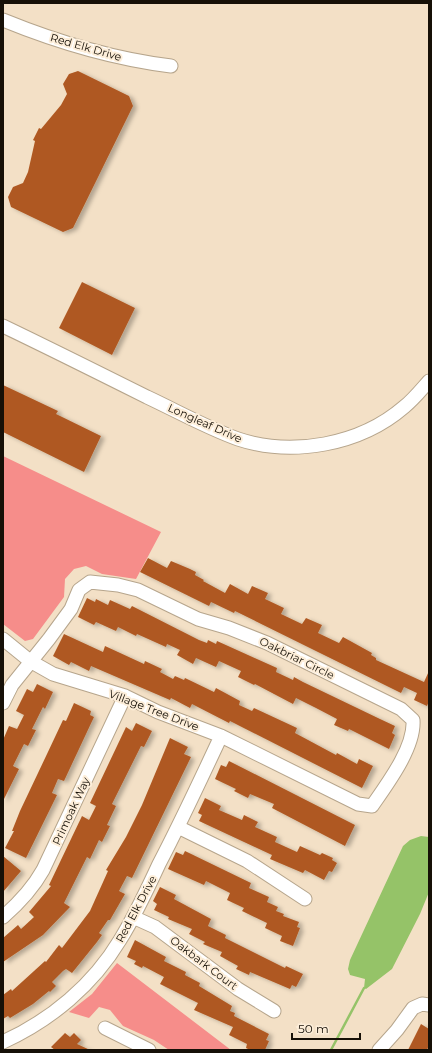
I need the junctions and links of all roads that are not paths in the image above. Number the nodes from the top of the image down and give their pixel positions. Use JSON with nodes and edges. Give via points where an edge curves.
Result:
{"nodes":[{"id":1,"x":3,"y":20,"type":"edge"},
{"id":2,"x":171,"y":66,"type":"dead end"},
{"id":3,"x":3,"y":326,"type":"edge"},
{"id":4,"x":429,"y":381,"type":"edge"},
{"id":5,"x":3,"y":640,"type":"edge"},
{"id":6,"x":30,"y":661,"type":"junction"},
{"id":7,"x":125,"y":696,"type":"junction"},
{"id":8,"x":3,"y":703,"type":"edge"},
{"id":9,"x":221,"y":736,"type":"junction"},
{"id":10,"x":286,"y":768,"type":"joint"},
{"id":11,"x":178,"y":827,"type":"junction"},
{"id":12,"x":305,"y":899,"type":"dead end"},
{"id":13,"x":3,"y":917,"type":"edge"},
{"id":14,"x":133,"y":917,"type":"junction"},
{"id":15,"x":429,"y":1005,"type":"edge"},
{"id":16,"x":274,"y":1011,"type":"dead end"},
{"id":17,"x":104,"y":1028,"type":"dead end"},
{"id":18,"x":3,"y":1042,"type":"edge"},
{"id":19,"x":149,"y":1050,"type":"edge"},
{"id":20,"x":379,"y":1050,"type":"edge"}],
"edges":[{"from":1,"to":2,"type":"street","name":"Red Elk Drive","via":[[107,54]]},
{"from":3,"to":4,"type":"street","name":"Longleaf Drive","via":[[202,424],[238,439],[261,445],[316,445],[362,433],[404,407]]},
{"from":5,"to":6,"type":"street","name":"Village Tree Drive"},
{"from":6,"to":7,"type":"street","name":"Village Tree Drive","via":[[53,674]]},
{"from":6,"to":8,"type":"street","via":[[12,685]]},
{"from":6,"to":10,"type":"street","name":"Oakbriar Circle","via":[[71,609],[79,590],[90,582],[118,584],[138,590],[208,623],[229,628],[267,643],[401,709],[414,720],[414,731],[400,763],[372,806],[358,804]]},
{"from":7,"to":9,"type":"street","name":"Village Tree Drive","via":[[158,712]]},
{"from":7,"to":13,"type":"street","name":"Primoak Way","via":[[43,870],[27,893]]},
{"from":9,"to":10,"type":"street","name":"Village Tree Drive"},
{"from":9,"to":11,"type":"street","name":"Red Elk Drive"},
{"from":11,"to":12,"type":"street","via":[[247,861]]},
{"from":11,"to":14,"type":"street","name":"Red Elk Drive"},
{"from":14,"to":16,"type":"street","name":"Oakbark Court","via":[[155,927],[238,989]]},
{"from":14,"to":18,"type":"street","name":"Red Elk Drive","via":[[120,941],[84,986],[52,1014],[30,1029]]},
{"from":15,"to":20,"type":"street","via":[[422,1004],[413,1008]]},
{"from":17,"to":19,"type":"street"}]}
